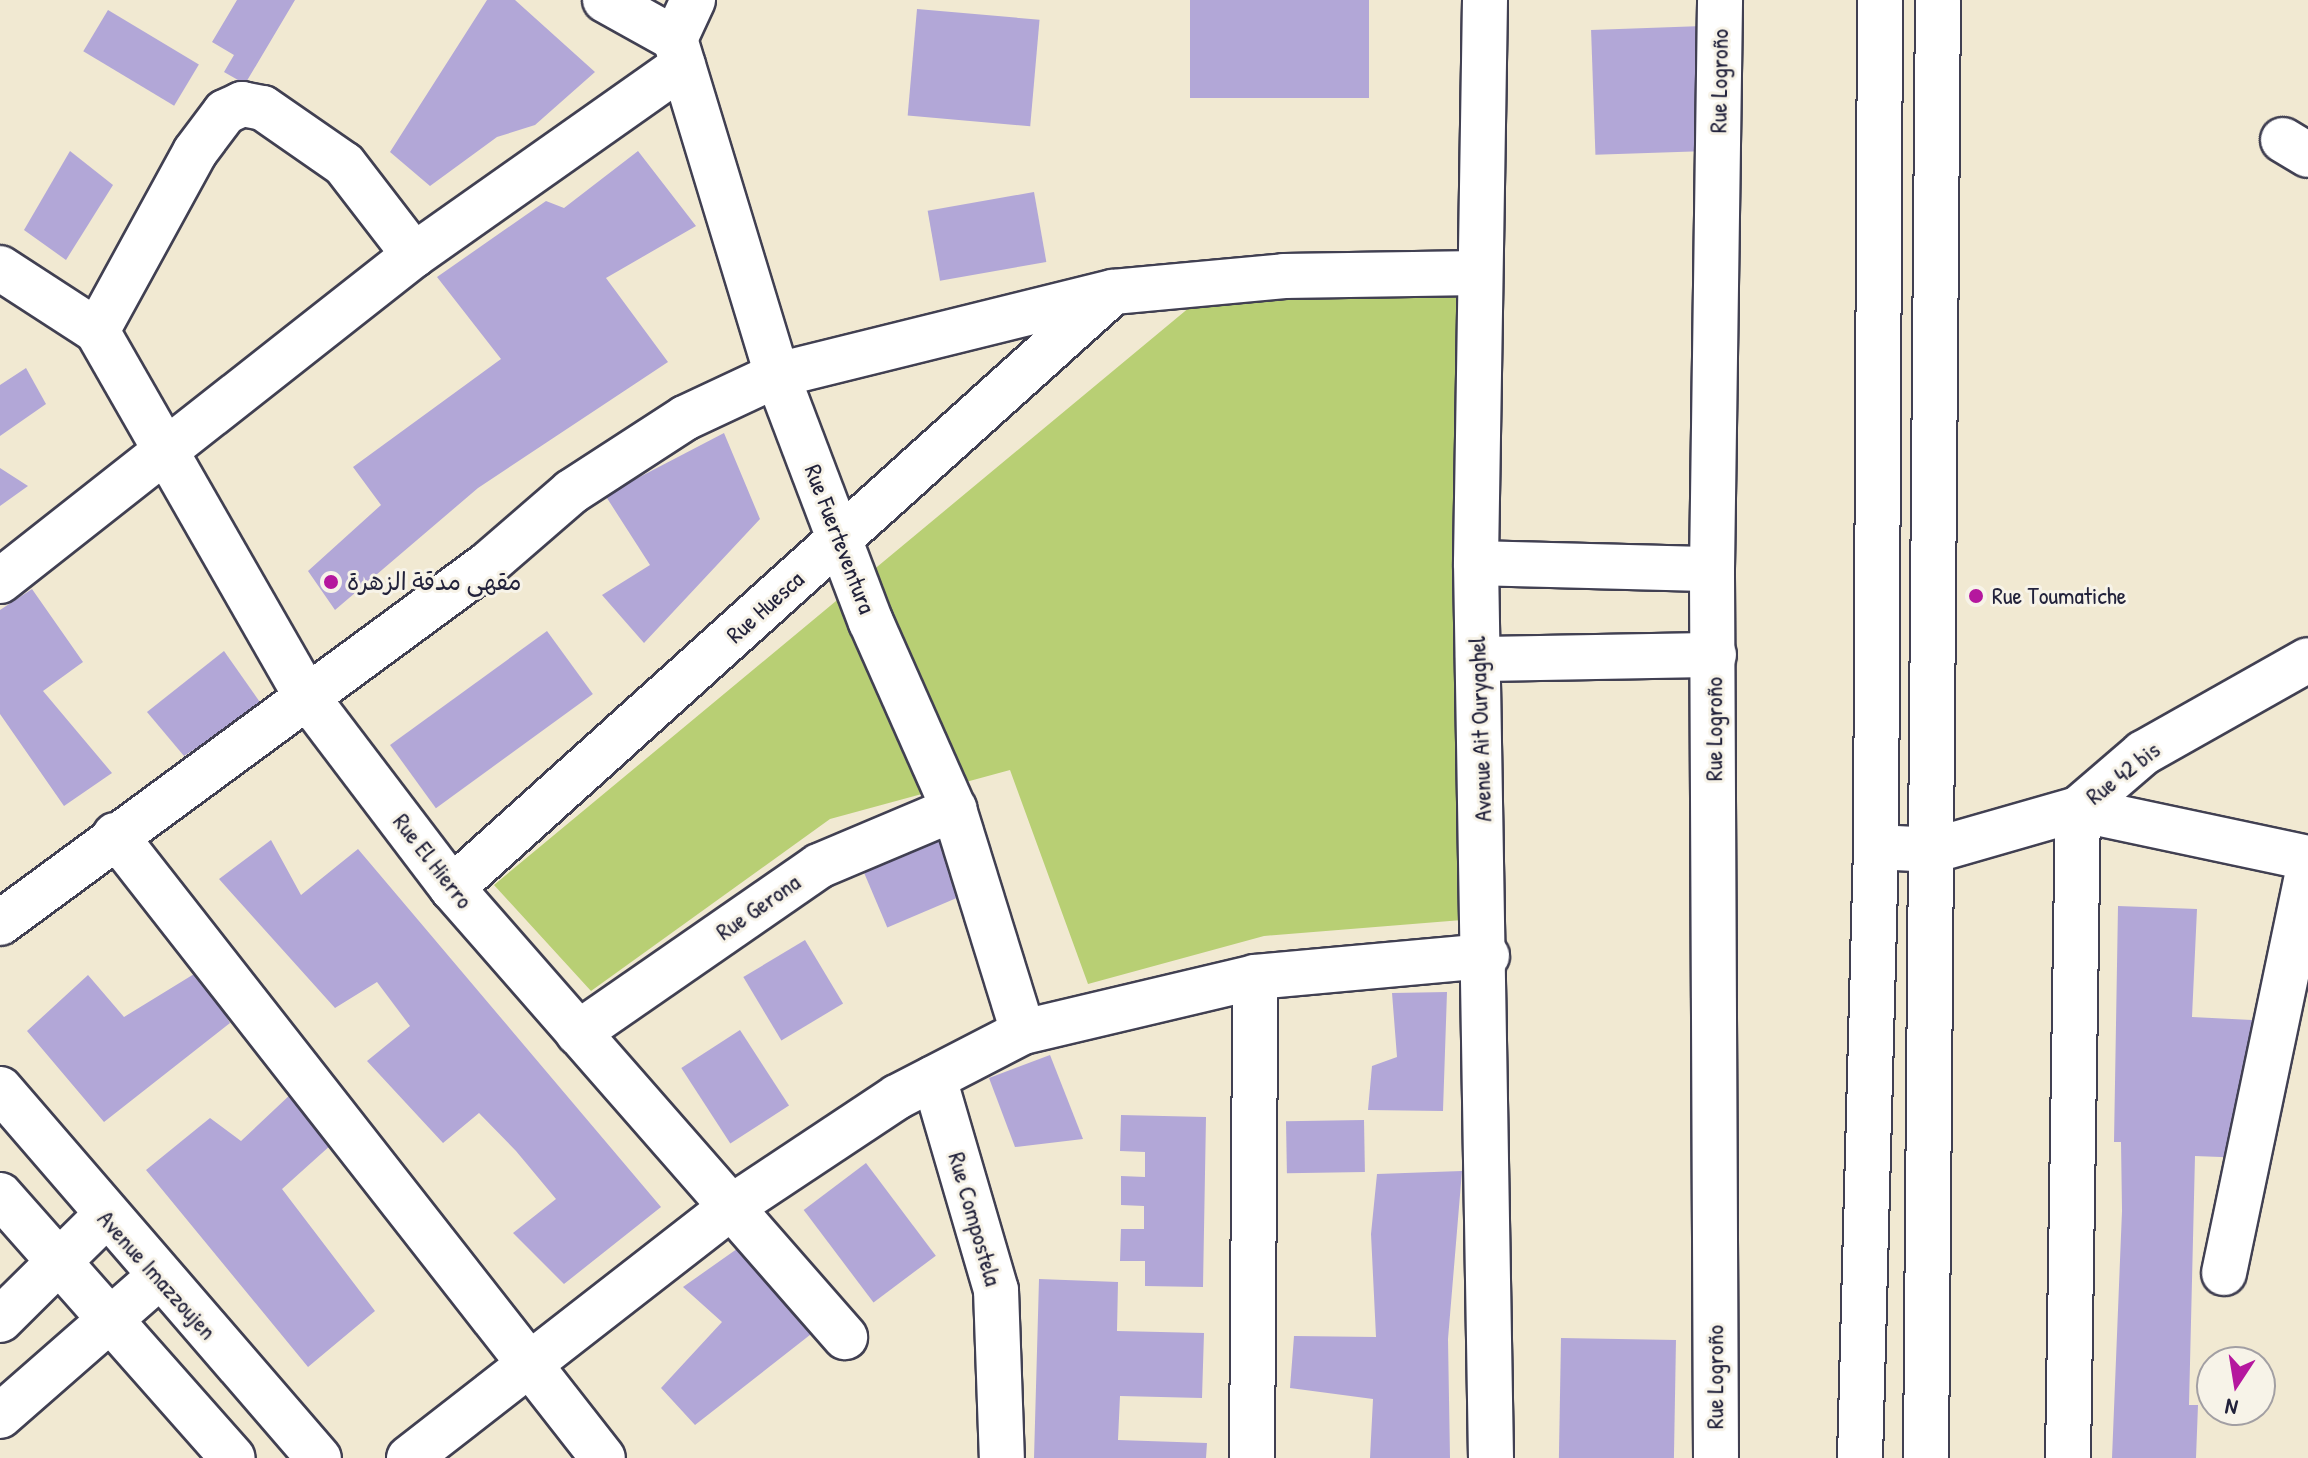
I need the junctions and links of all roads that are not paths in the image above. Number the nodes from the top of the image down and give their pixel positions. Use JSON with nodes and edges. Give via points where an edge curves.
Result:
{"nodes":[{"id":1,"x":605,"y":0,"type":"edge"},
{"id":2,"x":693,"y":0,"type":"edge"},
{"id":3,"x":1485,"y":0,"type":"edge"},
{"id":4,"x":1720,"y":0,"type":"edge"},
{"id":5,"x":1880,"y":0,"type":"edge"},
{"id":6,"x":1938,"y":0,"type":"edge"},
{"id":7,"x":679,"y":52,"type":"junction"},
{"id":8,"x":414,"y":255,"type":"junction"},
{"id":9,"x":0,"y":268,"type":"edge"},
{"id":10,"x":1479,"y":273,"type":"junction"},
{"id":11,"x":1113,"y":292,"type":"junction"},
{"id":12,"x":97,"y":331,"type":"junction"},
{"id":13,"x":777,"y":375,"type":"junction"},
{"id":14,"x":161,"y":452,"type":"junction"},
{"id":15,"x":840,"y":539,"type":"junction"},
{"id":16,"x":1476,"y":563,"type":"junction"},
{"id":17,"x":1712,"y":569,"type":"junction"},
{"id":18,"x":0,"y":581,"type":"edge"},
{"id":19,"x":1714,"y":655,"type":"junction"},
{"id":20,"x":1478,"y":659,"type":"junction"},
{"id":21,"x":2308,"y":660,"type":"edge"},
{"id":22,"x":304,"y":693,"type":"junction"},
{"id":23,"x":954,"y":809,"type":"junction"},
{"id":24,"x":2078,"y":809,"type":"junction"},
{"id":25,"x":115,"y":835,"type":"junction"},
{"id":26,"x":1876,"y":847,"type":"junction"},
{"id":27,"x":1935,"y":850,"type":"junction"},
{"id":28,"x":2308,"y":858,"type":"edge"},
{"id":29,"x":2308,"y":872,"type":"edge"},
{"id":30,"x":452,"y":888,"type":"junction"},
{"id":31,"x":0,"y":923,"type":"edge"},
{"id":32,"x":1487,"y":956,"type":"junction"},
{"id":33,"x":1255,"y":977,"type":"junction"},
{"id":34,"x":1023,"y":1032,"type":"junction"},
{"id":35,"x":578,"y":1033,"type":"junction"},
{"id":36,"x":934,"y":1078,"type":"junction"},
{"id":37,"x":0,"y":1089,"type":"edge"},
{"id":38,"x":0,"y":1195,"type":"edge"},
{"id":39,"x":733,"y":1206,"type":"junction"},
{"id":40,"x":104,"y":1217,"type":"junction"},
{"id":41,"x":60,"y":1262,"type":"junction"},
{"id":42,"x":2224,"y":1273,"type":"dead end"},
{"id":43,"x":159,"y":1277,"type":"junction"},
{"id":44,"x":110,"y":1318,"type":"junction"},
{"id":45,"x":0,"y":1320,"type":"edge"},
{"id":46,"x":845,"y":1337,"type":"dead end"},
{"id":47,"x":534,"y":1367,"type":"junction"},
{"id":48,"x":0,"y":1416,"type":"edge"},
{"id":49,"x":233,"y":1458,"type":"edge"},
{"id":50,"x":319,"y":1458,"type":"edge"},
{"id":51,"x":409,"y":1458,"type":"edge"},
{"id":52,"x":603,"y":1458,"type":"edge"},
{"id":53,"x":1002,"y":1458,"type":"edge"},
{"id":54,"x":1252,"y":1458,"type":"edge"},
{"id":55,"x":1491,"y":1458,"type":"edge"},
{"id":56,"x":1716,"y":1458,"type":"edge"},
{"id":57,"x":1860,"y":1458,"type":"edge"},
{"id":58,"x":1926,"y":1458,"type":"edge"},
{"id":59,"x":2068,"y":1458,"type":"edge"}],
"edges":[{"from":1,"to":7,"type":"street"},
{"from":2,"to":7,"type":"street"},
{"from":3,"to":10,"type":"street","name":"Avenue Ait Ouryaghel"},
{"from":4,"to":17,"type":"street","name":"Rue Logroño"},
{"from":5,"to":26,"type":"street"},
{"from":6,"to":27,"type":"street"},
{"from":7,"to":8,"type":"street"},
{"from":7,"to":13,"type":"street","name":"Rue Fuerteventura"},
{"from":8,"to":12,"type":"street","via":[[344,164],[263,108],[242,104],[225,112],[195,152]]},
{"from":8,"to":14,"type":"street"},
{"from":9,"to":12,"type":"street"},
{"from":10,"to":11,"type":"street","via":[[1284,276]]},
{"from":10,"to":16,"type":"street","name":"Avenue Ait Ouryaghel"},
{"from":11,"to":13,"type":"street"},
{"from":11,"to":15,"type":"street","name":"Rue Huesca"},
{"from":12,"to":14,"type":"street","name":"Rue El Hierro"},
{"from":13,"to":15,"type":"street","name":"Rue Fuerteventura"},
{"from":13,"to":22,"type":"street","via":[[685,418],[571,492],[488,564]]},
{"from":14,"to":18,"type":"street"},
{"from":14,"to":22,"type":"street","name":"Rue El Hierro"},
{"from":15,"to":23,"type":"street","name":"Rue Fuerteventura"},
{"from":15,"to":30,"type":"street","name":"Rue Huesca"},
{"from":16,"to":17,"type":"street"},
{"from":16,"to":20,"type":"street","name":"Avenue Ait Ouryaghel"},
{"from":17,"to":19,"type":"street","name":"Rue Logroño"},
{"from":19,"to":20,"type":"street"},
{"from":19,"to":56,"type":"street","name":"Rue Logroño"},
{"from":20,"to":32,"type":"street","name":"Avenue Ait Ouryaghel"},
{"from":21,"to":24,"type":"street","name":"Rue 42 bis","via":[[2143,753]]},
{"from":22,"to":25,"type":"street"},
{"from":22,"to":30,"type":"street","name":"Rue El Hierro"},
{"from":23,"to":34,"type":"street","name":"Rue Fuerteventura"},
{"from":23,"to":35,"type":"street","name":"Rue Gerona","via":[[819,866]]},
{"from":24,"to":27,"type":"street","name":"Rue 42 bis"},
{"from":24,"to":28,"type":"street"},
{"from":24,"to":59,"type":"street"},
{"from":25,"to":31,"type":"street"},
{"from":25,"to":47,"type":"street"},
{"from":26,"to":27,"type":"street","name":"Rue 42 bis"},
{"from":26,"to":57,"type":"street"},
{"from":27,"to":58,"type":"street"},
{"from":29,"to":42,"type":"street"},
{"from":30,"to":35,"type":"street","name":"Rue El Hierro"},
{"from":32,"to":33,"type":"street"},
{"from":32,"to":55,"type":"street","name":"Avenue Ait Ouryaghel"},
{"from":33,"to":34,"type":"street"},
{"from":33,"to":54,"type":"street"},
{"from":34,"to":36,"type":"street"},
{"from":35,"to":39,"type":"street","name":"Rue El Hierro"},
{"from":36,"to":39,"type":"street"},
{"from":36,"to":53,"type":"street","name":"Rue Compostela","via":[[996,1290]]},
{"from":37,"to":40,"type":"street","name":"Avenue Imazzoujen"},
{"from":38,"to":41,"type":"street"},
{"from":39,"to":46,"type":"street","name":"Rue El Hierro"},
{"from":39,"to":47,"type":"street"},
{"from":40,"to":41,"type":"street"},
{"from":40,"to":43,"type":"street","name":"Avenue Imazzoujen"},
{"from":41,"to":44,"type":"street"},
{"from":41,"to":45,"type":"street"},
{"from":43,"to":44,"type":"street"},
{"from":43,"to":50,"type":"street","name":"Avenue Imazzoujen"},
{"from":44,"to":48,"type":"street"},
{"from":44,"to":49,"type":"street"},
{"from":47,"to":51,"type":"street"},
{"from":47,"to":52,"type":"street"}]}
